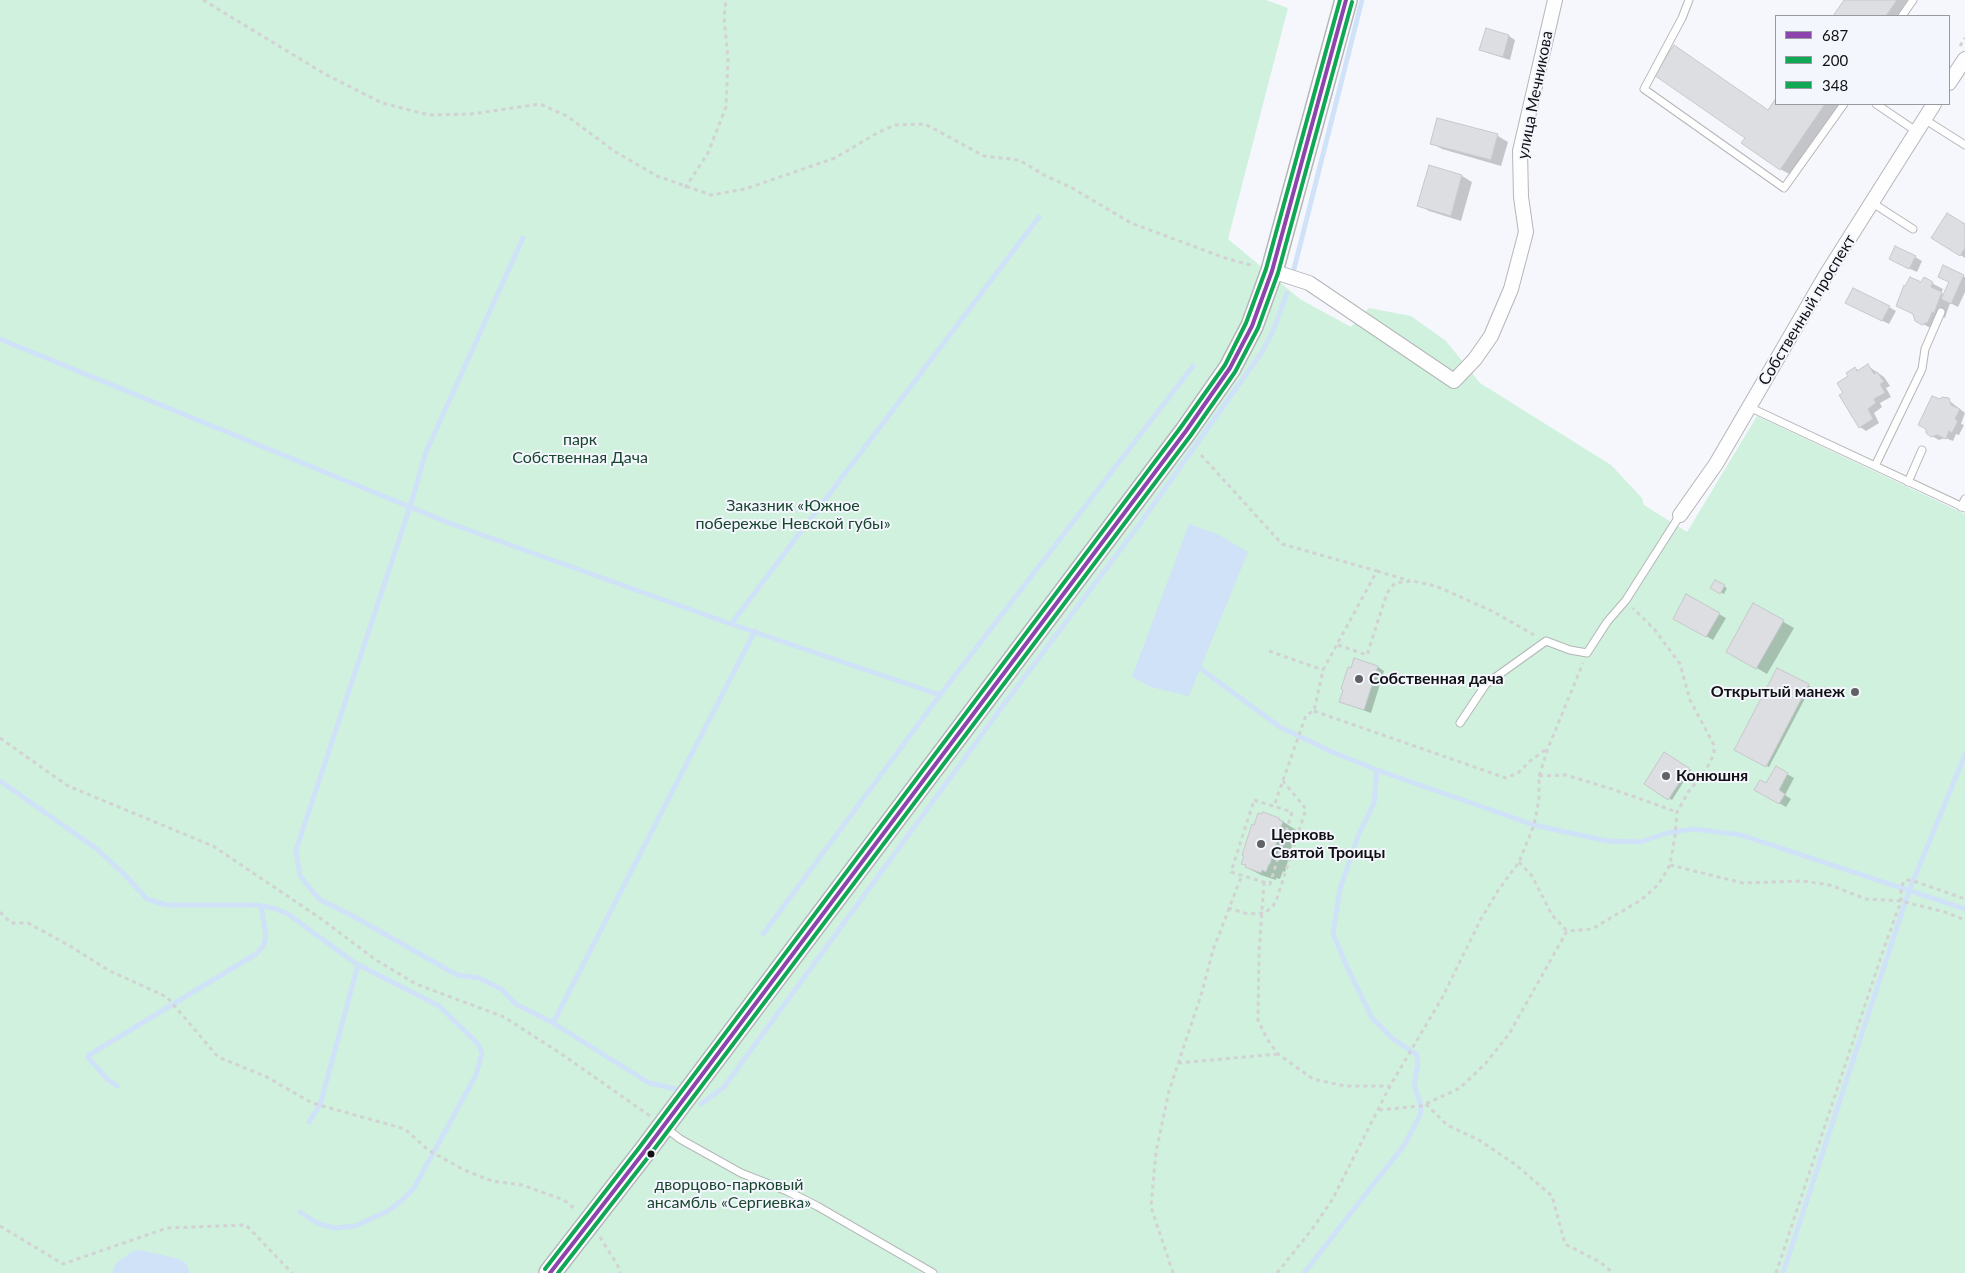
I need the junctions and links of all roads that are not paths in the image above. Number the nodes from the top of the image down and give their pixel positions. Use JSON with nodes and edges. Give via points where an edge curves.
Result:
{"nodes":[{"id":1,"x":1346,"y":0,"type":"edge"},
{"id":2,"x":1555,"y":0,"type":"edge"},
{"id":3,"x":1689,"y":0,"type":"edge"},
{"id":4,"x":1913,"y":0,"type":"edge"},
{"id":5,"x":1903,"y":15,"type":"edge"},
{"id":6,"x":1965,"y":60,"type":"edge"},
{"id":7,"x":1950,"y":82,"type":"edge"},
{"id":8,"x":1843,"y":105,"type":"edge"},
{"id":9,"x":1877,"y":105,"type":"edge"},
{"id":10,"x":1933,"y":105,"type":"edge"},
{"id":11,"x":1924,"y":119,"type":"junction"},
{"id":12,"x":1916,"y":131,"type":"junction"},
{"id":13,"x":1965,"y":145,"type":"edge"},
{"id":14,"x":1871,"y":202,"type":"junction"},
{"id":15,"x":1913,"y":229,"type":"dead end"},
{"id":16,"x":1272,"y":271,"type":"junction"},
{"id":17,"x":1941,"y":312,"type":"dead end"},
{"id":18,"x":1749,"y":407,"type":"junction"},
{"id":19,"x":1922,"y":450,"type":"dead end"},
{"id":20,"x":1875,"y":466,"type":"junction"},
{"id":21,"x":1908,"y":482,"type":"junction"},
{"id":22,"x":1965,"y":499,"type":"edge"},
{"id":23,"x":1963,"y":508,"type":"edge"},
{"id":24,"x":1680,"y":515,"type":"joint"},
{"id":25,"x":1460,"y":722,"type":"dead end"},
{"id":26,"x":663,"y":1126,"type":"junction"},
{"id":27,"x":550,"y":1273,"type":"edge"},
{"id":28,"x":933,"y":1273,"type":"edge"}],
"edges":[{"from":1,"to":16,"type":"main road"},
{"from":2,"to":16,"type":"street","name":"улица Мечникова","via":[[1520,152],[1526,232],[1511,289],[1491,336],[1475,360],[1454,381],[1309,283]]},
{"from":3,"to":8,"type":"lane","via":[[1644,88],[1784,188]]},
{"from":4,"to":5,"type":"lane"},
{"from":6,"to":7,"type":"street"},
{"from":9,"to":12,"type":"lane"},
{"from":10,"to":11,"type":"street","name":"Собственный проспект"},
{"from":11,"to":12,"type":"street","name":"Собственный проспект"},
{"from":11,"to":13,"type":"lane"},
{"from":12,"to":14,"type":"street","name":"Собственный проспект"},
{"from":14,"to":15,"type":"lane"},
{"from":14,"to":18,"type":"street","name":"Собственный проспект"},
{"from":16,"to":26,"type":"main road","via":[[1252,326],[1230,368],[1186,431]]},
{"from":17,"to":20,"type":"lane","via":[[1925,349],[1922,369]]},
{"from":18,"to":20,"type":"lane"},
{"from":18,"to":24,"type":"street","name":"Собственный проспект","via":[[1716,464]]},
{"from":19,"to":21,"type":"lane"},
{"from":20,"to":21,"type":"lane"},
{"from":21,"to":23,"type":"lane"},
{"from":22,"to":23,"type":"lane"},
{"from":24,"to":25,"type":"lane","via":[[1626,600],[1587,653],[1546,642],[1486,684]]},
{"from":26,"to":27,"type":"main road"},
{"from":26,"to":28,"type":"lane","via":[[741,1174],[809,1202]]}]}
